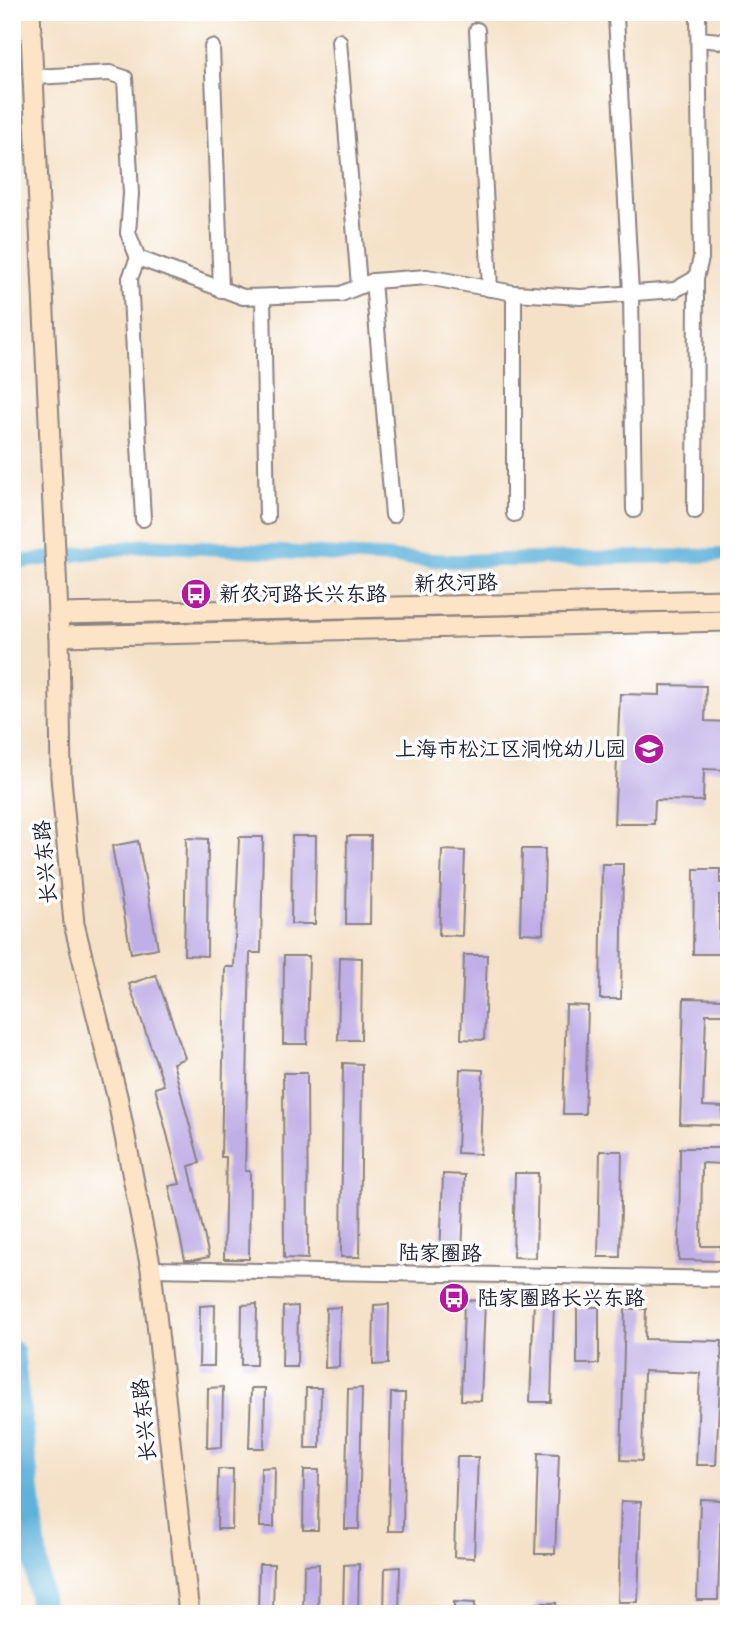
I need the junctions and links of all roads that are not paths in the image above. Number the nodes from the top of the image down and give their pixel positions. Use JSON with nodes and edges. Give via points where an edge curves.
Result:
{"nodes":[{"id":1,"x":30,"y":12,"type":"edge"},
{"id":2,"x":698,"y":12,"type":"edge"},
{"id":3,"x":616,"y":17,"type":"dead end"},
{"id":4,"x":477,"y":30,"type":"dead end"},
{"id":5,"x":699,"y":40,"type":"junction"},
{"id":6,"x":339,"y":41,"type":"dead end"},
{"id":7,"x":729,"y":42,"type":"edge"},
{"id":8,"x":212,"y":47,"type":"dead end"},
{"id":9,"x":34,"y":77,"type":"junction"},
{"id":10,"x":138,"y":258,"type":"junction"},
{"id":11,"x":696,"y":278,"type":"junction"},
{"id":12,"x":366,"y":284,"type":"junction"},
{"id":13,"x":490,"y":289,"type":"junction"},
{"id":14,"x":221,"y":290,"type":"junction"},
{"id":15,"x":514,"y":293,"type":"junction"},
{"id":16,"x":631,"y":293,"type":"junction"},
{"id":17,"x":263,"y":298,"type":"junction"},
{"id":18,"x":634,"y":510,"type":"dead end"},
{"id":19,"x":695,"y":512,"type":"dead end"},
{"id":20,"x":514,"y":514,"type":"dead end"},
{"id":21,"x":393,"y":515,"type":"dead end"},
{"id":22,"x":267,"y":517,"type":"dead end"},
{"id":23,"x":143,"y":519,"type":"dead end"},
{"id":24,"x":729,"y":600,"type":"edge"},
{"id":25,"x":58,"y":614,"type":"junction"},
{"id":26,"x":729,"y":621,"type":"edge"},
{"id":27,"x":59,"y":636,"type":"junction"},
{"id":28,"x":151,"y":1269,"type":"junction"},
{"id":29,"x":729,"y":1279,"type":"edge"},
{"id":30,"x":189,"y":1614,"type":"edge"}],
"edges":[{"from":1,"to":9,"type":"main road","name":"长兴东路"},
{"from":2,"to":5,"type":"street"},
{"from":3,"to":16,"type":"street"},
{"from":4,"to":13,"type":"street"},
{"from":5,"to":7,"type":"street"},
{"from":5,"to":11,"type":"street","via":[[701,257]]},
{"from":6,"to":12,"type":"street"},
{"from":8,"to":14,"type":"street"},
{"from":9,"to":10,"type":"street","via":[[110,73],[125,78],[131,194],[128,233]]},
{"from":9,"to":25,"type":"main road","name":"长兴东路"},
{"from":10,"to":14,"type":"street"},
{"from":10,"to":23,"type":"street","via":[[130,278]]},
{"from":11,"to":16,"type":"street","via":[[675,290]]},
{"from":11,"to":19,"type":"street"},
{"from":12,"to":13,"type":"street","via":[[427,277]]},
{"from":12,"to":17,"type":"street","via":[[341,294]]},
{"from":12,"to":21,"type":"street"},
{"from":13,"to":15,"type":"street"},
{"from":14,"to":17,"type":"street"},
{"from":15,"to":16,"type":"street","via":[[581,297]]},
{"from":15,"to":20,"type":"street"},
{"from":16,"to":18,"type":"street"},
{"from":17,"to":22,"type":"street"},
{"from":24,"to":25,"type":"main road","name":"新农河路"},
{"from":25,"to":27,"type":"main road","name":"长兴东路"},
{"from":26,"to":27,"type":"main road","name":"新农河路"},
{"from":27,"to":28,"type":"main road","name":"长兴东路","via":[[61,777],[74,924],[117,1096]]},
{"from":28,"to":29,"type":"street","name":"陆家圈路"},
{"from":28,"to":30,"type":"main road","name":"长兴东路"}]}
